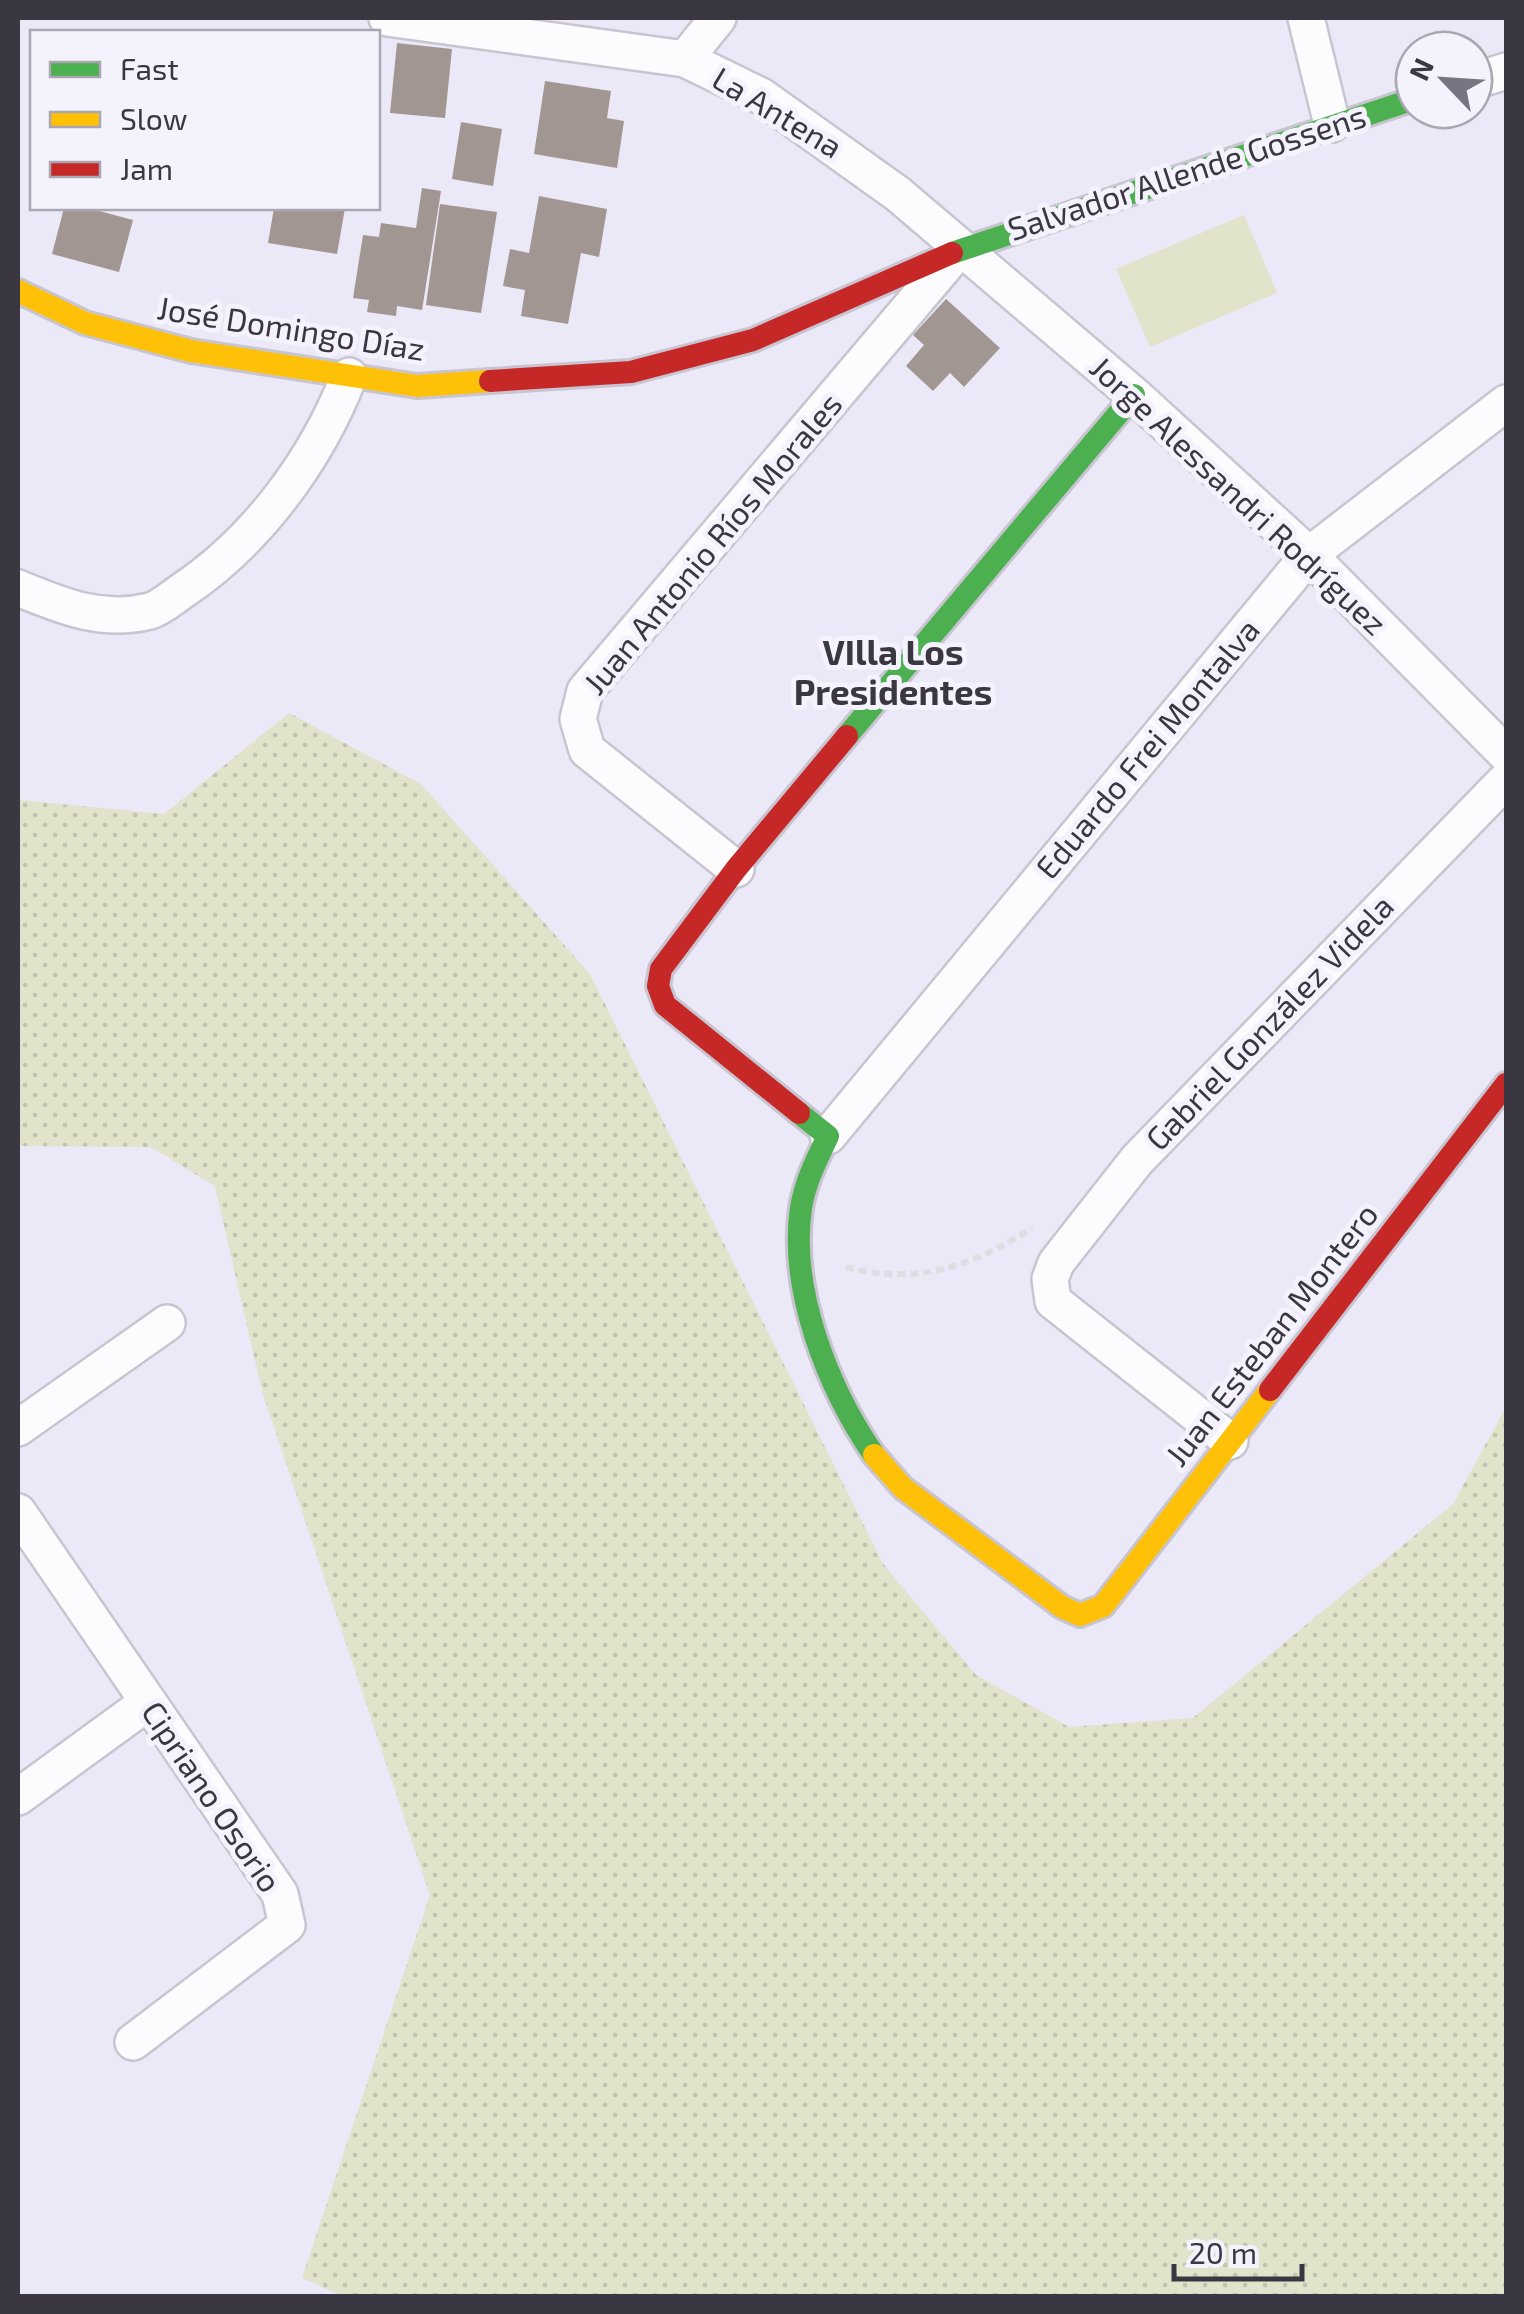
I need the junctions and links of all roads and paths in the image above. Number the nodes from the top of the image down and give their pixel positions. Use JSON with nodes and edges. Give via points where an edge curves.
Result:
{"nodes":[{"id":1,"x":386,"y":18,"type":"edge"},
{"id":2,"x":718,"y":18,"type":"edge"},
{"id":3,"x":1306,"y":18,"type":"edge"},
{"id":4,"x":685,"y":59,"type":"junction"},
{"id":5,"x":1394,"y":105,"type":"edge"},
{"id":6,"x":1332,"y":124,"type":"junction"},
{"id":7,"x":960,"y":248,"type":"junction"},
{"id":8,"x":18,"y":291,"type":"edge"},
{"id":9,"x":349,"y":376,"type":"junction"},
{"id":10,"x":1134,"y":395,"type":"junction"},
{"id":11,"x":1506,"y":403,"type":"edge"},
{"id":12,"x":1308,"y":555,"type":"junction"},
{"id":13,"x":18,"y":588,"type":"edge"},
{"id":14,"x":1506,"y":754,"type":"edge"},
{"id":15,"x":1506,"y":780,"type":"edge"},
{"id":16,"x":736,"y":869,"type":"junction"},
{"id":17,"x":1506,"y":1084,"type":"edge"},
{"id":18,"x":828,"y":1136,"type":"junction"},
{"id":19,"x":1036,"y":1226,"type":"dead end"},
{"id":20,"x":802,"y":1250,"type":"junction"},
{"id":21,"x":168,"y":1323,"type":"dead end"},
{"id":22,"x":18,"y":1428,"type":"edge"},
{"id":23,"x":1230,"y":1441,"type":"junction"},
{"id":24,"x":18,"y":1512,"type":"edge"},
{"id":25,"x":148,"y":1703,"type":"junction"},
{"id":26,"x":18,"y":1797,"type":"edge"},
{"id":27,"x":133,"y":2042,"type":"dead end"}],
"edges":[{"from":1,"to":4,"type":"street","name":"La Antena"},
{"from":2,"to":4,"type":"street"},
{"from":3,"to":6,"type":"street"},
{"from":4,"to":7,"type":"street","name":"La Antena","via":[[761,96],[838,147]]},
{"from":5,"to":6,"type":"street","name":"Salvador Allende Gossens"},
{"from":6,"to":7,"type":"street","name":"Salvador Allende Gossens"},
{"from":7,"to":9,"type":"street","name":"José Domingo Díaz","via":[[753,340],[631,372],[416,386]]},
{"from":7,"to":10,"type":"street","name":"Jorge Alessandri Rodríguez"},
{"from":7,"to":16,"type":"street","name":"Juan Antonio Ríos Morales","via":[[585,691],[578,719],[587,750]]},
{"from":8,"to":9,"type":"street","name":"José Domingo Díaz","via":[[84,322],[190,351]]},
{"from":9,"to":13,"type":"street","via":[[332,422],[274,506],[202,578],[152,611],[82,614]]},
{"from":10,"to":12,"type":"street","name":"Jorge Alessandri Rodríguez"},
{"from":10,"to":16,"type":"street"},
{"from":11,"to":12,"type":"street","name":"Eduardo Frei Montalva"},
{"from":12,"to":14,"type":"street","name":"Jorge Alessandri Rodríguez"},
{"from":12,"to":18,"type":"street","name":"Eduardo Frei Montalva"},
{"from":15,"to":23,"type":"street","name":"Gabriel González Videla","via":[[1137,1160],[1056,1264],[1053,1301]]},
{"from":16,"to":18,"type":"street","via":[[660,969],[658,986],[665,1005]]},
{"from":17,"to":23,"type":"street","name":"Juan Esteban Montero"},
{"from":18,"to":20,"type":"street","via":[[800,1214]]},
{"from":19,"to":20,"type":"path","via":[[974,1262],[918,1276],[879,1276]]},
{"from":20,"to":23,"type":"street","name":"Juan Esteban Montero","via":[[834,1388],[861,1440],[894,1480],[1062,1607],[1080,1615],[1103,1606]]},
{"from":21,"to":22,"type":"street"},
{"from":24,"to":25,"type":"street","name":"Cipriano Osorio"},
{"from":25,"to":26,"type":"street"},
{"from":25,"to":27,"type":"street","name":"Cipriano Osorio","via":[[280,1894],[287,1925]]}]}
